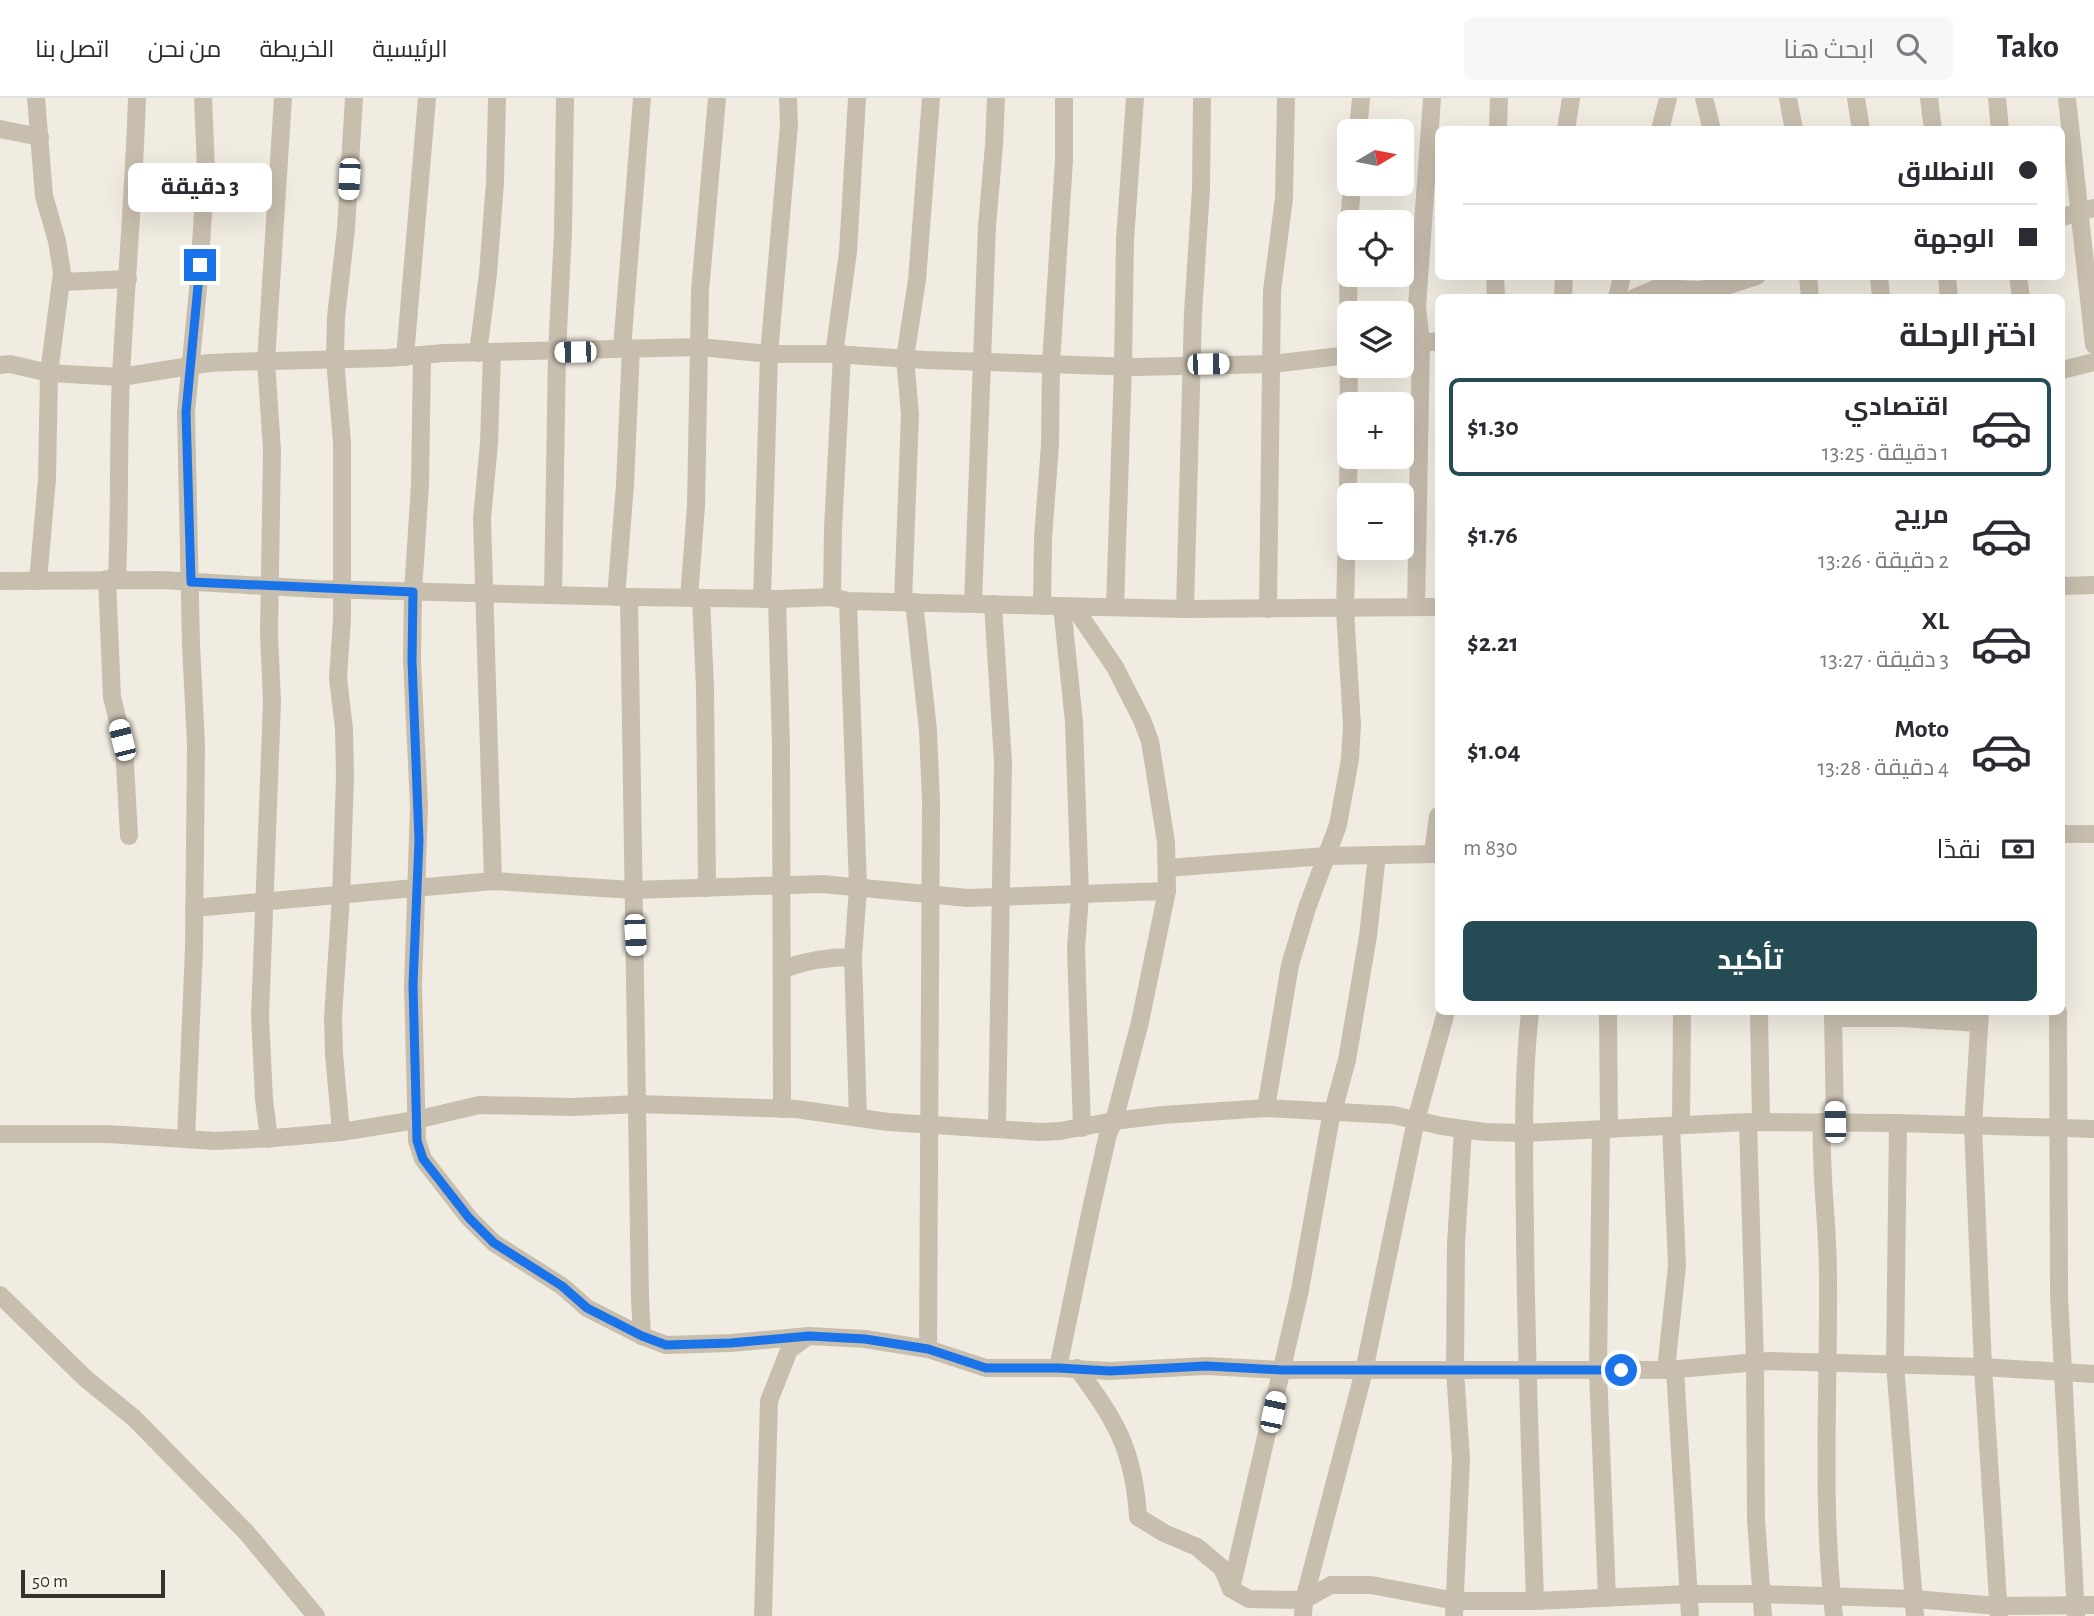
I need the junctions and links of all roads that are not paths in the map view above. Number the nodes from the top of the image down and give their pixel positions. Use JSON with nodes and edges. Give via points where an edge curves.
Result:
{"nodes":[{"id":1,"x":36,"y":98,"type":"edge"},
{"id":2,"x":137,"y":98,"type":"edge"},
{"id":3,"x":204,"y":98,"type":"edge"},
{"id":4,"x":283,"y":98,"type":"edge"},
{"id":5,"x":354,"y":98,"type":"edge"},
{"id":6,"x":427,"y":98,"type":"edge"},
{"id":7,"x":497,"y":98,"type":"edge"},
{"id":8,"x":565,"y":98,"type":"edge"},
{"id":9,"x":642,"y":98,"type":"edge"},
{"id":10,"x":717,"y":98,"type":"edge"},
{"id":11,"x":788,"y":98,"type":"edge"},
{"id":12,"x":857,"y":98,"type":"edge"},
{"id":13,"x":931,"y":98,"type":"edge"},
{"id":14,"x":996,"y":98,"type":"edge"},
{"id":15,"x":1064,"y":98,"type":"edge"},
{"id":16,"x":1135,"y":98,"type":"edge"},
{"id":17,"x":1202,"y":98,"type":"edge"},
{"id":18,"x":1286,"y":98,"type":"edge"},
{"id":19,"x":1361,"y":98,"type":"edge"},
{"id":20,"x":1432,"y":98,"type":"edge"},
{"id":21,"x":1499,"y":98,"type":"edge"},
{"id":22,"x":1571,"y":98,"type":"edge"},
{"id":23,"x":1668,"y":98,"type":"edge"},
{"id":24,"x":1704,"y":98,"type":"edge"},
{"id":25,"x":1788,"y":98,"type":"edge"},
{"id":26,"x":1856,"y":98,"type":"edge"},
{"id":27,"x":1928,"y":98,"type":"edge"},
{"id":28,"x":1997,"y":98,"type":"edge"},
{"id":29,"x":2067,"y":98,"type":"edge"},
{"id":30,"x":1359,"y":119,"type":"edge"},
{"id":31,"x":1498,"y":126,"type":"edge"},
{"id":32,"x":1567,"y":126,"type":"edge"},
{"id":33,"x":1661,"y":126,"type":"edge"},
{"id":34,"x":1711,"y":126,"type":"edge"},
{"id":35,"x":1793,"y":126,"type":"edge"},
{"id":36,"x":1860,"y":126,"type":"edge"},
{"id":37,"x":1932,"y":126,"type":"edge"},
{"id":38,"x":2000,"y":126,"type":"edge"},
{"id":39,"x":0,"y":129,"type":"edge"},
{"id":40,"x":40,"y":137,"type":"junction"},
{"id":41,"x":1351,"y":196,"type":"edge"},
{"id":42,"x":2088,"y":210,"type":"edge"},
{"id":43,"x":2065,"y":216,"type":"edge"},
{"id":44,"x":128,"y":279,"type":"junction"},
{"id":45,"x":1644,"y":280,"type":"edge"},
{"id":46,"x":62,"y":282,"type":"junction"},
{"id":47,"x":1735,"y":285,"type":"edge"},
{"id":48,"x":1658,"y":293,"type":"edge"},
{"id":49,"x":1349,"y":301,"type":"edge"},
{"id":50,"x":1430,"y":342,"type":"edge"},
{"id":51,"x":2094,"y":345,"type":"edge"},
{"id":52,"x":700,"y":347,"type":"junction"},
{"id":53,"x":626,"y":348,"type":"junction"},
{"id":54,"x":557,"y":352,"type":"junction"},
{"id":55,"x":485,"y":353,"type":"junction"},
{"id":56,"x":769,"y":354,"type":"junction"},
{"id":57,"x":838,"y":354,"type":"junction"},
{"id":58,"x":413,"y":356,"type":"junction"},
{"id":59,"x":1337,"y":356,"type":"edge"},
{"id":60,"x":905,"y":358,"type":"junction"},
{"id":61,"x":335,"y":359,"type":"junction"},
{"id":62,"x":981,"y":360,"type":"junction"},
{"id":63,"x":266,"y":361,"type":"junction"},
{"id":64,"x":2094,"y":362,"type":"edge"},
{"id":65,"x":1051,"y":363,"type":"junction"},
{"id":66,"x":1272,"y":363,"type":"junction"},
{"id":67,"x":0,"y":365,"type":"edge"},
{"id":68,"x":1192,"y":365,"type":"junction"},
{"id":69,"x":1123,"y":366,"type":"junction"},
{"id":70,"x":189,"y":367,"type":"junction"},
{"id":71,"x":2065,"y":369,"type":"edge"},
{"id":72,"x":49,"y":373,"type":"junction"},
{"id":73,"x":121,"y":377,"type":"junction"},
{"id":74,"x":1349,"y":378,"type":"edge"},
{"id":75,"x":112,"y":579,"type":"junction"},
{"id":76,"x":0,"y":581,"type":"edge"},
{"id":77,"x":38,"y":581,"type":"junction"},
{"id":78,"x":191,"y":582,"type":"junction"},
{"id":79,"x":269,"y":585,"type":"junction"},
{"id":80,"x":2094,"y":585,"type":"edge"},
{"id":81,"x":2065,"y":586,"type":"edge"},
{"id":82,"x":341,"y":589,"type":"junction"},
{"id":83,"x":413,"y":592,"type":"junction"},
{"id":84,"x":483,"y":593,"type":"junction"},
{"id":85,"x":553,"y":595,"type":"junction"},
{"id":86,"x":623,"y":597,"type":"junction"},
{"id":87,"x":695,"y":598,"type":"junction"},
{"id":88,"x":770,"y":599,"type":"junction"},
{"id":89,"x":840,"y":599,"type":"junction"},
{"id":90,"x":909,"y":602,"type":"junction"},
{"id":91,"x":973,"y":603,"type":"junction"},
{"id":92,"x":993,"y":604,"type":"junction"},
{"id":93,"x":1042,"y":606,"type":"junction"},
{"id":94,"x":1068,"y":606,"type":"junction"},
{"id":95,"x":1115,"y":607,"type":"junction"},
{"id":96,"x":1416,"y":607,"type":"junction"},
{"id":97,"x":1435,"y":607,"type":"edge"},
{"id":98,"x":1185,"y":609,"type":"junction"},
{"id":99,"x":1268,"y":609,"type":"junction"},
{"id":100,"x":1345,"y":610,"type":"junction"},
{"id":101,"x":2065,"y":834,"type":"edge"},
{"id":102,"x":2094,"y":834,"type":"edge"},
{"id":103,"x":129,"y":836,"type":"dead end"},
{"id":104,"x":1435,"y":854,"type":"edge"},
{"id":105,"x":1377,"y":855,"type":"junction"},
{"id":106,"x":1326,"y":856,"type":"junction"},
{"id":107,"x":1167,"y":867,"type":"junction"},
{"id":108,"x":493,"y":881,"type":"junction"},
{"id":109,"x":780,"y":883,"type":"junction"},
{"id":110,"x":416,"y":887,"type":"junction"},
{"id":111,"x":707,"y":888,"type":"junction"},
{"id":112,"x":858,"y":888,"type":"junction"},
{"id":113,"x":633,"y":890,"type":"junction"},
{"id":114,"x":1167,"y":891,"type":"junction"},
{"id":115,"x":930,"y":895,"type":"junction"},
{"id":116,"x":1080,"y":895,"type":"junction"},
{"id":117,"x":341,"y":896,"type":"junction"},
{"id":118,"x":1002,"y":898,"type":"junction"},
{"id":119,"x":266,"y":901,"type":"junction"},
{"id":120,"x":194,"y":908,"type":"junction"},
{"id":121,"x":853,"y":957,"type":"junction"},
{"id":122,"x":783,"y":969,"type":"junction"},
{"id":123,"x":1445,"y":1015,"type":"edge"},
{"id":124,"x":1530,"y":1015,"type":"edge"},
{"id":125,"x":1608,"y":1015,"type":"edge"},
{"id":126,"x":1682,"y":1015,"type":"edge"},
{"id":127,"x":1759,"y":1015,"type":"edge"},
{"id":128,"x":1833,"y":1015,"type":"edge"},
{"id":129,"x":1901,"y":1015,"type":"edge"},
{"id":130,"x":2058,"y":1015,"type":"edge"},
{"id":131,"x":1979,"y":1017,"type":"edge"},
{"id":132,"x":638,"y":1104,"type":"junction"},
{"id":133,"x":1266,"y":1108,"type":"junction"},
{"id":134,"x":782,"y":1109,"type":"junction"},
{"id":135,"x":1333,"y":1110,"type":"junction"},
{"id":136,"x":858,"y":1118,"type":"junction"},
{"id":137,"x":416,"y":1120,"type":"junction"},
{"id":138,"x":1114,"y":1121,"type":"junction"},
{"id":139,"x":1416,"y":1121,"type":"junction"},
{"id":140,"x":1754,"y":1122,"type":"junction"},
{"id":141,"x":1829,"y":1122,"type":"junction"},
{"id":142,"x":1898,"y":1123,"type":"junction"},
{"id":143,"x":929,"y":1124,"type":"junction"},
{"id":144,"x":1676,"y":1126,"type":"junction"},
{"id":145,"x":1973,"y":1126,"type":"junction"},
{"id":146,"x":997,"y":1128,"type":"junction"},
{"id":147,"x":1082,"y":1128,"type":"junction"},
{"id":148,"x":2060,"y":1128,"type":"junction"},
{"id":149,"x":1463,"y":1129,"type":"junction"},
{"id":150,"x":2094,"y":1129,"type":"edge"},
{"id":151,"x":1605,"y":1130,"type":"junction"},
{"id":152,"x":341,"y":1132,"type":"junction"},
{"id":153,"x":1524,"y":1133,"type":"junction"},
{"id":154,"x":0,"y":1134,"type":"edge"},
{"id":155,"x":186,"y":1139,"type":"junction"},
{"id":156,"x":270,"y":1139,"type":"junction"},
{"id":157,"x":0,"y":1295,"type":"edge"},
{"id":158,"x":642,"y":1336,"type":"junction"},
{"id":159,"x":809,"y":1336,"type":"junction"},
{"id":160,"x":928,"y":1349,"type":"junction"},
{"id":161,"x":1755,"y":1363,"type":"junction"},
{"id":162,"x":1827,"y":1363,"type":"junction"},
{"id":163,"x":1895,"y":1364,"type":"junction"},
{"id":164,"x":1983,"y":1367,"type":"junction"},
{"id":165,"x":1058,"y":1368,"type":"junction"},
{"id":166,"x":1077,"y":1368,"type":"junction"},
{"id":167,"x":1282,"y":1370,"type":"junction"},
{"id":168,"x":1527,"y":1370,"type":"junction"},
{"id":169,"x":1670,"y":1370,"type":"junction"},
{"id":170,"x":1364,"y":1371,"type":"junction"},
{"id":171,"x":1455,"y":1371,"type":"junction"},
{"id":172,"x":1598,"y":1371,"type":"junction"},
{"id":173,"x":2064,"y":1371,"type":"junction"},
{"id":174,"x":2094,"y":1374,"type":"edge"},
{"id":175,"x":1231,"y":1589,"type":"junction"},
{"id":176,"x":1688,"y":1594,"type":"junction"},
{"id":177,"x":1760,"y":1594,"type":"junction"},
{"id":178,"x":1832,"y":1595,"type":"junction"},
{"id":179,"x":1607,"y":1598,"type":"junction"},
{"id":180,"x":1535,"y":1601,"type":"junction"},
{"id":181,"x":2094,"y":1605,"type":"edge"},
{"id":182,"x":1914,"y":1607,"type":"edge"},
{"id":183,"x":1303,"y":1608,"type":"edge"},
{"id":184,"x":1455,"y":1608,"type":"edge"},
{"id":185,"x":1998,"y":1611,"type":"edge"},
{"id":186,"x":2075,"y":1611,"type":"edge"},
{"id":187,"x":316,"y":1616,"type":"edge"},
{"id":188,"x":763,"y":1616,"type":"edge"},
{"id":189,"x":1690,"y":1616,"type":"edge"},
{"id":190,"x":1763,"y":1616,"type":"edge"},
{"id":191,"x":1835,"y":1616,"type":"edge"}],
"edges":[{"from":1,"to":40,"type":"street"},
{"from":2,"to":44,"type":"street"},
{"from":3,"to":70,"type":"street","via":[[206,169]]},
{"from":4,"to":63,"type":"street"},
{"from":5,"to":61,"type":"street"},
{"from":6,"to":58,"type":"street"},
{"from":7,"to":55,"type":"street"},
{"from":8,"to":54,"type":"street"},
{"from":9,"to":53,"type":"street"},
{"from":10,"to":52,"type":"street","via":[[700,291]]},
{"from":11,"to":56,"type":"street"},
{"from":12,"to":57,"type":"street"},
{"from":13,"to":60,"type":"street","via":[[917,280]]},
{"from":14,"to":62,"type":"street"},
{"from":15,"to":65,"type":"street"},
{"from":16,"to":69,"type":"street","via":[[1125,240]]},
{"from":17,"to":68,"type":"street"},
{"from":18,"to":66,"type":"street","via":[[1284,198],[1272,291]]},
{"from":19,"to":30,"type":"street"},
{"from":20,"to":50,"type":"street","via":[[1417,307]]},
{"from":21,"to":31,"type":"street"},
{"from":22,"to":32,"type":"street"},
{"from":23,"to":33,"type":"street"},
{"from":24,"to":34,"type":"street"},
{"from":25,"to":35,"type":"street"},
{"from":26,"to":36,"type":"street"},
{"from":27,"to":37,"type":"street"},
{"from":28,"to":38,"type":"street"},
{"from":29,"to":42,"type":"street"},
{"from":39,"to":40,"type":"street"},
{"from":40,"to":46,"type":"street","via":[[44,196]]},
{"from":41,"to":49,"type":"street"},
{"from":42,"to":43,"type":"street"},
{"from":42,"to":51,"type":"street","via":[[2085,274]]},
{"from":44,"to":46,"type":"street"},
{"from":44,"to":73,"type":"street"},
{"from":45,"to":48,"type":"street"},
{"from":46,"to":72,"type":"street"},
{"from":47,"to":48,"type":"street"},
{"from":50,"to":96,"type":"street"},
{"from":52,"to":53,"type":"street"},
{"from":52,"to":56,"type":"street"},
{"from":52,"to":87,"type":"street"},
{"from":53,"to":54,"type":"street"},
{"from":53,"to":86,"type":"street"},
{"from":54,"to":55,"type":"street"},
{"from":54,"to":85,"type":"street"},
{"from":55,"to":58,"type":"street"},
{"from":55,"to":84,"type":"street","via":[[489,443],[483,496]]},
{"from":56,"to":57,"type":"street"},
{"from":56,"to":88,"type":"street"},
{"from":57,"to":60,"type":"street"},
{"from":57,"to":89,"type":"street","via":[[833,529]]},
{"from":58,"to":61,"type":"street"},
{"from":58,"to":83,"type":"street","via":[[419,485]]},
{"from":59,"to":66,"type":"street"},
{"from":60,"to":62,"type":"street"},
{"from":60,"to":90,"type":"street","via":[[910,414]]},
{"from":61,"to":63,"type":"street"},
{"from":61,"to":82,"type":"street","via":[[342,443]]},
{"from":62,"to":65,"type":"street"},
{"from":62,"to":91,"type":"street"},
{"from":63,"to":70,"type":"street"},
{"from":63,"to":79,"type":"street","via":[[272,450]]},
{"from":64,"to":71,"type":"street"},
{"from":65,"to":69,"type":"street"},
{"from":65,"to":93,"type":"street"},
{"from":66,"to":68,"type":"street"},
{"from":66,"to":99,"type":"street"},
{"from":67,"to":72,"type":"street"},
{"from":68,"to":69,"type":"street"},
{"from":68,"to":98,"type":"street"},
{"from":69,"to":95,"type":"street"},
{"from":70,"to":73,"type":"street"},
{"from":70,"to":78,"type":"street","via":[[186,445]]},
{"from":72,"to":73,"type":"street"},
{"from":72,"to":77,"type":"street","via":[[47,479]]},
{"from":73,"to":75,"type":"street","via":[[120,505]]},
{"from":74,"to":100,"type":"street"},
{"from":75,"to":77,"type":"street"},
{"from":75,"to":78,"type":"street"},
{"from":75,"to":103,"type":"street","via":[[113,697],[124,746]]},
{"from":76,"to":77,"type":"street"},
{"from":78,"to":79,"type":"street"},
{"from":78,"to":120,"type":"street"},
{"from":79,"to":82,"type":"street"},
{"from":79,"to":119,"type":"street","via":[[272,702]]},
{"from":80,"to":81,"type":"street"},
{"from":82,"to":83,"type":"street"},
{"from":82,"to":117,"type":"street","via":[[338,678],[345,777]]},
{"from":83,"to":84,"type":"street"},
{"from":83,"to":110,"type":"street","via":[[419,817]]},
{"from":84,"to":85,"type":"street"},
{"from":84,"to":108,"type":"street"},
{"from":85,"to":86,"type":"street"},
{"from":86,"to":87,"type":"street"},
{"from":86,"to":113,"type":"street"},
{"from":87,"to":88,"type":"street"},
{"from":87,"to":111,"type":"street","via":[[705,687]]},
{"from":88,"to":89,"type":"street"},
{"from":88,"to":109,"type":"street","via":[[781,747]]},
{"from":89,"to":90,"type":"street"},
{"from":89,"to":112,"type":"street"},
{"from":90,"to":91,"type":"street"},
{"from":90,"to":115,"type":"street","via":[[929,742]]},
{"from":91,"to":92,"type":"street"},
{"from":92,"to":93,"type":"street"},
{"from":92,"to":118,"type":"street","via":[[1003,762]]},
{"from":93,"to":94,"type":"street"},
{"from":94,"to":95,"type":"street"},
{"from":94,"to":107,"type":"street","via":[[1115,667],[1150,741]]},
{"from":94,"to":116,"type":"street"},
{"from":95,"to":98,"type":"street"},
{"from":96,"to":97,"type":"street"},
{"from":96,"to":100,"type":"street"},
{"from":98,"to":99,"type":"street"},
{"from":99,"to":100,"type":"street"},
{"from":100,"to":106,"type":"street","via":[[1350,759],[1338,825]]},
{"from":101,"to":102,"type":"street"},
{"from":104,"to":105,"type":"street"},
{"from":105,"to":106,"type":"street"},
{"from":105,"to":135,"type":"street","via":[[1357,1003]]},
{"from":106,"to":107,"type":"street"},
{"from":106,"to":133,"type":"street","via":[[1290,965]]},
{"from":107,"to":114,"type":"street"},
{"from":108,"to":110,"type":"street"},
{"from":108,"to":113,"type":"street"},
{"from":109,"to":111,"type":"street"},
{"from":109,"to":112,"type":"street"},
{"from":109,"to":122,"type":"street"},
{"from":110,"to":117,"type":"street"},
{"from":110,"to":137,"type":"street"},
{"from":111,"to":113,"type":"street"},
{"from":112,"to":115,"type":"street"},
{"from":112,"to":121,"type":"street"},
{"from":113,"to":132,"type":"street"},
{"from":114,"to":116,"type":"street"},
{"from":114,"to":138,"type":"street"},
{"from":115,"to":118,"type":"street"},
{"from":115,"to":143,"type":"street"},
{"from":116,"to":118,"type":"street"},
{"from":116,"to":147,"type":"street","via":[[1076,949]]},
{"from":117,"to":119,"type":"street"},
{"from":117,"to":152,"type":"street","via":[[333,1017]]},
{"from":118,"to":146,"type":"street"},
{"from":119,"to":120,"type":"street"},
{"from":119,"to":156,"type":"street","via":[[260,1016]]},
{"from":120,"to":155,"type":"street"},
{"from":121,"to":122,"type":"street","via":[[808,960]]},
{"from":121,"to":136,"type":"street"},
{"from":122,"to":134,"type":"street"},
{"from":123,"to":139,"type":"street"},
{"from":124,"to":153,"type":"street"},
{"from":125,"to":151,"type":"street"},
{"from":126,"to":144,"type":"street"},
{"from":127,"to":140,"type":"street"},
{"from":128,"to":129,"type":"street"},
{"from":128,"to":141,"type":"street"},
{"from":129,"to":131,"type":"street"},
{"from":130,"to":148,"type":"street"},
{"from":131,"to":145,"type":"street"},
{"from":132,"to":134,"type":"street"},
{"from":132,"to":137,"type":"street","via":[[479,1105]]},
{"from":132,"to":158,"type":"street"},
{"from":133,"to":135,"type":"street"},
{"from":133,"to":138,"type":"street"},
{"from":134,"to":136,"type":"street"},
{"from":135,"to":139,"type":"street"},
{"from":135,"to":167,"type":"street"},
{"from":136,"to":143,"type":"street"},
{"from":137,"to":152,"type":"street"},
{"from":137,"to":158,"type":"street","via":[[423,1159],[494,1243],[562,1286],[587,1308]]},
{"from":138,"to":147,"type":"street"},
{"from":138,"to":165,"type":"street"},
{"from":139,"to":149,"type":"street"},
{"from":139,"to":170,"type":"street"},
{"from":140,"to":141,"type":"street"},
{"from":140,"to":144,"type":"street"},
{"from":140,"to":161,"type":"street"},
{"from":141,"to":142,"type":"street"},
{"from":141,"to":162,"type":"street","via":[[1821,1158],[1828,1275]]},
{"from":142,"to":145,"type":"street"},
{"from":142,"to":163,"type":"street"},
{"from":143,"to":146,"type":"street"},
{"from":143,"to":160,"type":"street"},
{"from":144,"to":151,"type":"street"},
{"from":144,"to":169,"type":"street"},
{"from":145,"to":148,"type":"street"},
{"from":145,"to":164,"type":"street"},
{"from":146,"to":147,"type":"street","via":[[1041,1132]]},
{"from":148,"to":150,"type":"street"},
{"from":148,"to":173,"type":"street","via":[[2059,1296]]},
{"from":149,"to":153,"type":"street"},
{"from":149,"to":171,"type":"street"},
{"from":151,"to":153,"type":"street"},
{"from":151,"to":172,"type":"street"},
{"from":152,"to":156,"type":"street"},
{"from":153,"to":168,"type":"street"},
{"from":154,"to":155,"type":"street"},
{"from":155,"to":156,"type":"street"},
{"from":157,"to":187,"type":"street","via":[[86,1379],[134,1418],[246,1532]]},
{"from":158,"to":159,"type":"street","via":[[666,1345]]},
{"from":159,"to":160,"type":"street"},
{"from":159,"to":188,"type":"street","via":[[789,1350],[769,1401]]},
{"from":160,"to":165,"type":"street","via":[[986,1368]]},
{"from":161,"to":162,"type":"street"},
{"from":161,"to":169,"type":"street"},
{"from":161,"to":177,"type":"street"},
{"from":162,"to":163,"type":"street"},
{"from":162,"to":178,"type":"street"},
{"from":163,"to":164,"type":"street"},
{"from":163,"to":182,"type":"street"},
{"from":164,"to":173,"type":"street"},
{"from":164,"to":185,"type":"street"},
{"from":165,"to":166,"type":"street"},
{"from":166,"to":167,"type":"street"},
{"from":166,"to":175,"type":"street","via":[[1116,1426],[1136,1481],[1138,1517],[1196,1546],[1222,1568]]},
{"from":167,"to":170,"type":"street"},
{"from":167,"to":175,"type":"street"},
{"from":168,"to":171,"type":"street"},
{"from":168,"to":172,"type":"street"},
{"from":168,"to":180,"type":"street"},
{"from":169,"to":172,"type":"street"},
{"from":169,"to":176,"type":"street"},
{"from":170,"to":171,"type":"street"},
{"from":170,"to":183,"type":"street"},
{"from":171,"to":184,"type":"street","via":[[1461,1459]]},
{"from":172,"to":179,"type":"street"},
{"from":173,"to":174,"type":"street"},
{"from":173,"to":186,"type":"street"},
{"from":175,"to":183,"type":"street","via":[[1249,1599]]},
{"from":176,"to":177,"type":"street"},
{"from":176,"to":179,"type":"street"},
{"from":176,"to":189,"type":"street"},
{"from":177,"to":178,"type":"street"},
{"from":177,"to":190,"type":"street"},
{"from":178,"to":182,"type":"street"},
{"from":178,"to":191,"type":"street"},
{"from":179,"to":180,"type":"street"},
{"from":180,"to":184,"type":"street"},
{"from":181,"to":186,"type":"street"},
{"from":182,"to":185,"type":"street"},
{"from":183,"to":184,"type":"street","via":[[1331,1585],[1371,1585]]},
{"from":185,"to":186,"type":"street"}]}
